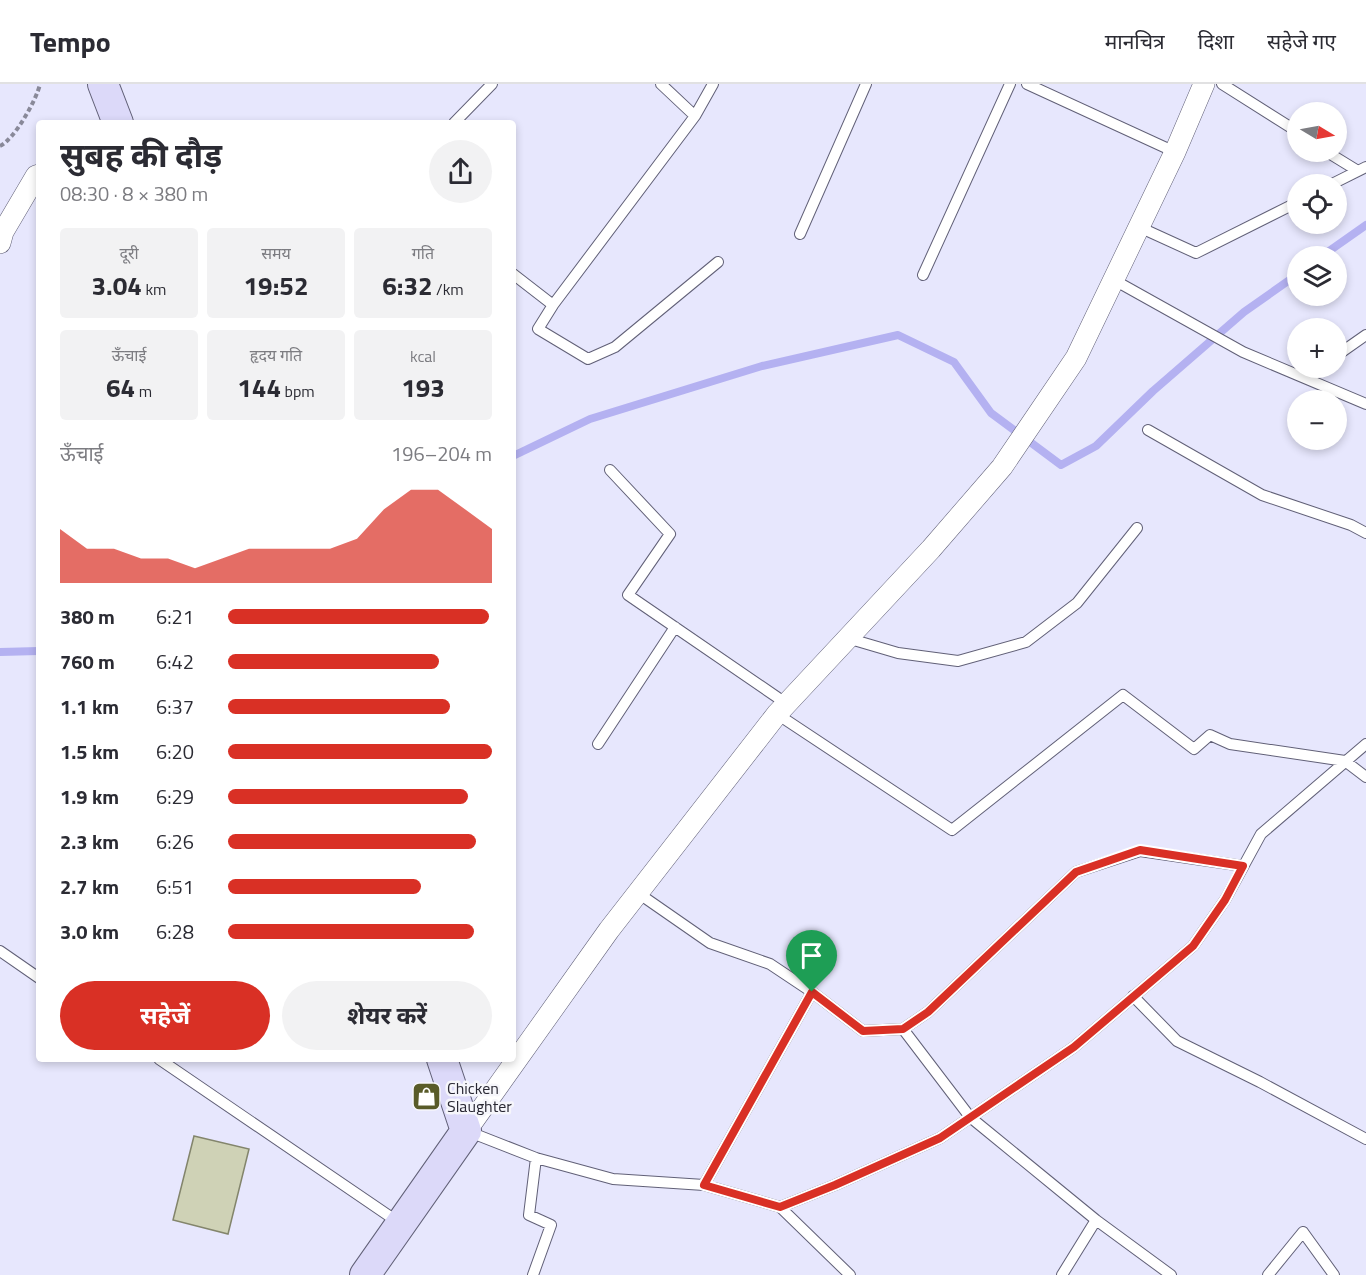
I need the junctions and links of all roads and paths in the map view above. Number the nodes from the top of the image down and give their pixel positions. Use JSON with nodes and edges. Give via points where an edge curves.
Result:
{"nodes":[{"id":1,"x":40,"y":84,"type":"edge"},
{"id":2,"x":103,"y":84,"type":"edge"},
{"id":3,"x":492,"y":84,"type":"edge"},
{"id":4,"x":661,"y":84,"type":"edge"},
{"id":5,"x":713,"y":84,"type":"edge"},
{"id":6,"x":866,"y":84,"type":"edge"},
{"id":7,"x":1010,"y":84,"type":"edge"},
{"id":8,"x":1027,"y":84,"type":"edge"},
{"id":9,"x":1204,"y":84,"type":"edge"},
{"id":10,"x":1222,"y":84,"type":"edge"},
{"id":11,"x":695,"y":116,"type":"junction"},
{"id":12,"x":117,"y":120,"type":"edge"},
{"id":13,"x":457,"y":120,"type":"edge"},
{"id":14,"x":1287,"y":125,"type":"edge"},
{"id":15,"x":0,"y":146,"type":"edge"},
{"id":16,"x":1175,"y":152,"type":"junction"},
{"id":17,"x":1347,"y":162,"type":"edge"},
{"id":18,"x":1362,"y":169,"type":"edge"},
{"id":19,"x":36,"y":176,"type":"edge"},
{"id":20,"x":1347,"y":176,"type":"edge"},
{"id":21,"x":1287,"y":208,"type":"edge"},
{"id":22,"x":1139,"y":227,"type":"junction"},
{"id":23,"x":800,"y":234,"type":"dead end"},
{"id":24,"x":0,"y":243,"type":"edge"},
{"id":25,"x":718,"y":262,"type":"dead end"},
{"id":26,"x":923,"y":275,"type":"dead end"},
{"id":27,"x":516,"y":276,"type":"edge"},
{"id":28,"x":1114,"y":280,"type":"junction"},
{"id":29,"x":553,"y":305,"type":"junction"},
{"id":30,"x":1366,"y":335,"type":"edge"},
{"id":31,"x":1347,"y":348,"type":"edge"},
{"id":32,"x":1287,"y":370,"type":"edge"},
{"id":33,"x":1305,"y":378,"type":"edge"},
{"id":34,"x":1366,"y":404,"type":"edge"},
{"id":35,"x":1148,"y":430,"type":"dead end"},
{"id":36,"x":610,"y":470,"type":"dead end"},
{"id":37,"x":1137,"y":528,"type":"dead end"},
{"id":38,"x":1366,"y":533,"type":"edge"},
{"id":39,"x":675,"y":627,"type":"junction"},
{"id":40,"x":847,"y":638,"type":"junction"},
{"id":41,"x":782,"y":709,"type":"junction"},
{"id":42,"x":598,"y":744,"type":"dead end"},
{"id":43,"x":1366,"y":744,"type":"edge"},
{"id":44,"x":1345,"y":761,"type":"junction"},
{"id":45,"x":1366,"y":777,"type":"edge"},
{"id":46,"x":1243,"y":866,"type":"junction"},
{"id":47,"x":638,"y":893,"type":"junction"},
{"id":48,"x":0,"y":951,"type":"edge"},
{"id":49,"x":36,"y":976,"type":"edge"},
{"id":50,"x":812,"y":992,"type":"junction"},
{"id":51,"x":1133,"y":996,"type":"junction"},
{"id":52,"x":903,"y":1029,"type":"junction"},
{"id":53,"x":516,"y":1061,"type":"edge"},
{"id":54,"x":163,"y":1062,"type":"edge"},
{"id":55,"x":443,"y":1062,"type":"edge"},
{"id":56,"x":515,"y":1062,"type":"edge"},
{"id":57,"x":970,"y":1117,"type":"junction"},
{"id":58,"x":466,"y":1131,"type":"junction"},
{"id":59,"x":1366,"y":1139,"type":"edge"},
{"id":60,"x":536,"y":1158,"type":"junction"},
{"id":61,"x":704,"y":1185,"type":"junction"},
{"id":62,"x":780,"y":1207,"type":"junction"},
{"id":63,"x":1096,"y":1220,"type":"junction"},
{"id":64,"x":401,"y":1224,"type":"junction"},
{"id":65,"x":365,"y":1275,"type":"edge"},
{"id":66,"x":533,"y":1275,"type":"edge"},
{"id":67,"x":850,"y":1275,"type":"edge"},
{"id":68,"x":1062,"y":1275,"type":"edge"},
{"id":69,"x":1171,"y":1275,"type":"edge"},
{"id":70,"x":1268,"y":1275,"type":"edge"},
{"id":71,"x":1334,"y":1275,"type":"edge"}],
"edges":[{"from":1,"to":15,"type":"path","via":[[8,143]]},
{"from":2,"to":12,"type":"street"},
{"from":3,"to":13,"type":"lane"},
{"from":4,"to":11,"type":"lane"},
{"from":5,"to":11,"type":"lane"},
{"from":6,"to":23,"type":"lane"},
{"from":7,"to":26,"type":"lane"},
{"from":8,"to":16,"type":"lane"},
{"from":9,"to":16,"type":"street"},
{"from":10,"to":14,"type":"lane"},
{"from":11,"to":29,"type":"lane"},
{"from":16,"to":22,"type":"street"},
{"from":17,"to":18,"type":"lane"},
{"from":18,"to":20,"type":"lane"},
{"from":19,"to":24,"type":"street"},
{"from":21,"to":22,"type":"lane","via":[[1196,253]]},
{"from":22,"to":28,"type":"street"},
{"from":25,"to":29,"type":"lane","via":[[615,348],[588,359],[538,329]]},
{"from":27,"to":29,"type":"lane"},
{"from":28,"to":32,"type":"lane","via":[[1243,352]]},
{"from":28,"to":40,"type":"street","via":[[1076,358],[1002,467]]},
{"from":30,"to":31,"type":"lane"},
{"from":33,"to":34,"type":"lane"},
{"from":35,"to":38,"type":"lane","via":[[1262,495]]},
{"from":36,"to":39,"type":"lane","via":[[670,534],[628,595]]},
{"from":37,"to":40,"type":"lane","via":[[1077,603],[1026,642],[958,661],[898,653]]},
{"from":39,"to":41,"type":"lane"},
{"from":39,"to":42,"type":"lane"},
{"from":40,"to":41,"type":"street"},
{"from":41,"to":44,"type":"lane","via":[[952,830],[1123,695],[1194,749],[1210,735],[1230,744]]},
{"from":41,"to":47,"type":"street"},
{"from":43,"to":44,"type":"lane"},
{"from":44,"to":45,"type":"lane"},
{"from":44,"to":46,"type":"lane","via":[[1261,834]]},
{"from":46,"to":51,"type":"lane","via":[[1193,946]]},
{"from":46,"to":52,"type":"lane","via":[[1140,850],[1076,872],[928,1012]]},
{"from":47,"to":50,"type":"lane","via":[[710,943],[770,964]]},
{"from":47,"to":53,"type":"street"},
{"from":48,"to":49,"type":"lane"},
{"from":50,"to":52,"type":"lane","via":[[863,1031]]},
{"from":50,"to":61,"type":"lane"},
{"from":51,"to":57,"type":"lane","via":[[1074,1047]]},
{"from":51,"to":59,"type":"lane","via":[[1177,1041]]},
{"from":52,"to":57,"type":"lane"},
{"from":54,"to":64,"type":"lane"},
{"from":55,"to":58,"type":"street"},
{"from":56,"to":58,"type":"street"},
{"from":57,"to":62,"type":"lane","via":[[940,1138]]},
{"from":57,"to":63,"type":"lane"},
{"from":58,"to":60,"type":"lane"},
{"from":58,"to":64,"type":"street"},
{"from":60,"to":61,"type":"lane","via":[[613,1179]]},
{"from":60,"to":66,"type":"lane","via":[[529,1215],[551,1225]]},
{"from":61,"to":62,"type":"lane"},
{"from":62,"to":67,"type":"lane"},
{"from":63,"to":68,"type":"lane"},
{"from":63,"to":69,"type":"lane"},
{"from":64,"to":65,"type":"street"},
{"from":70,"to":71,"type":"lane","via":[[1303,1232]]}]}
